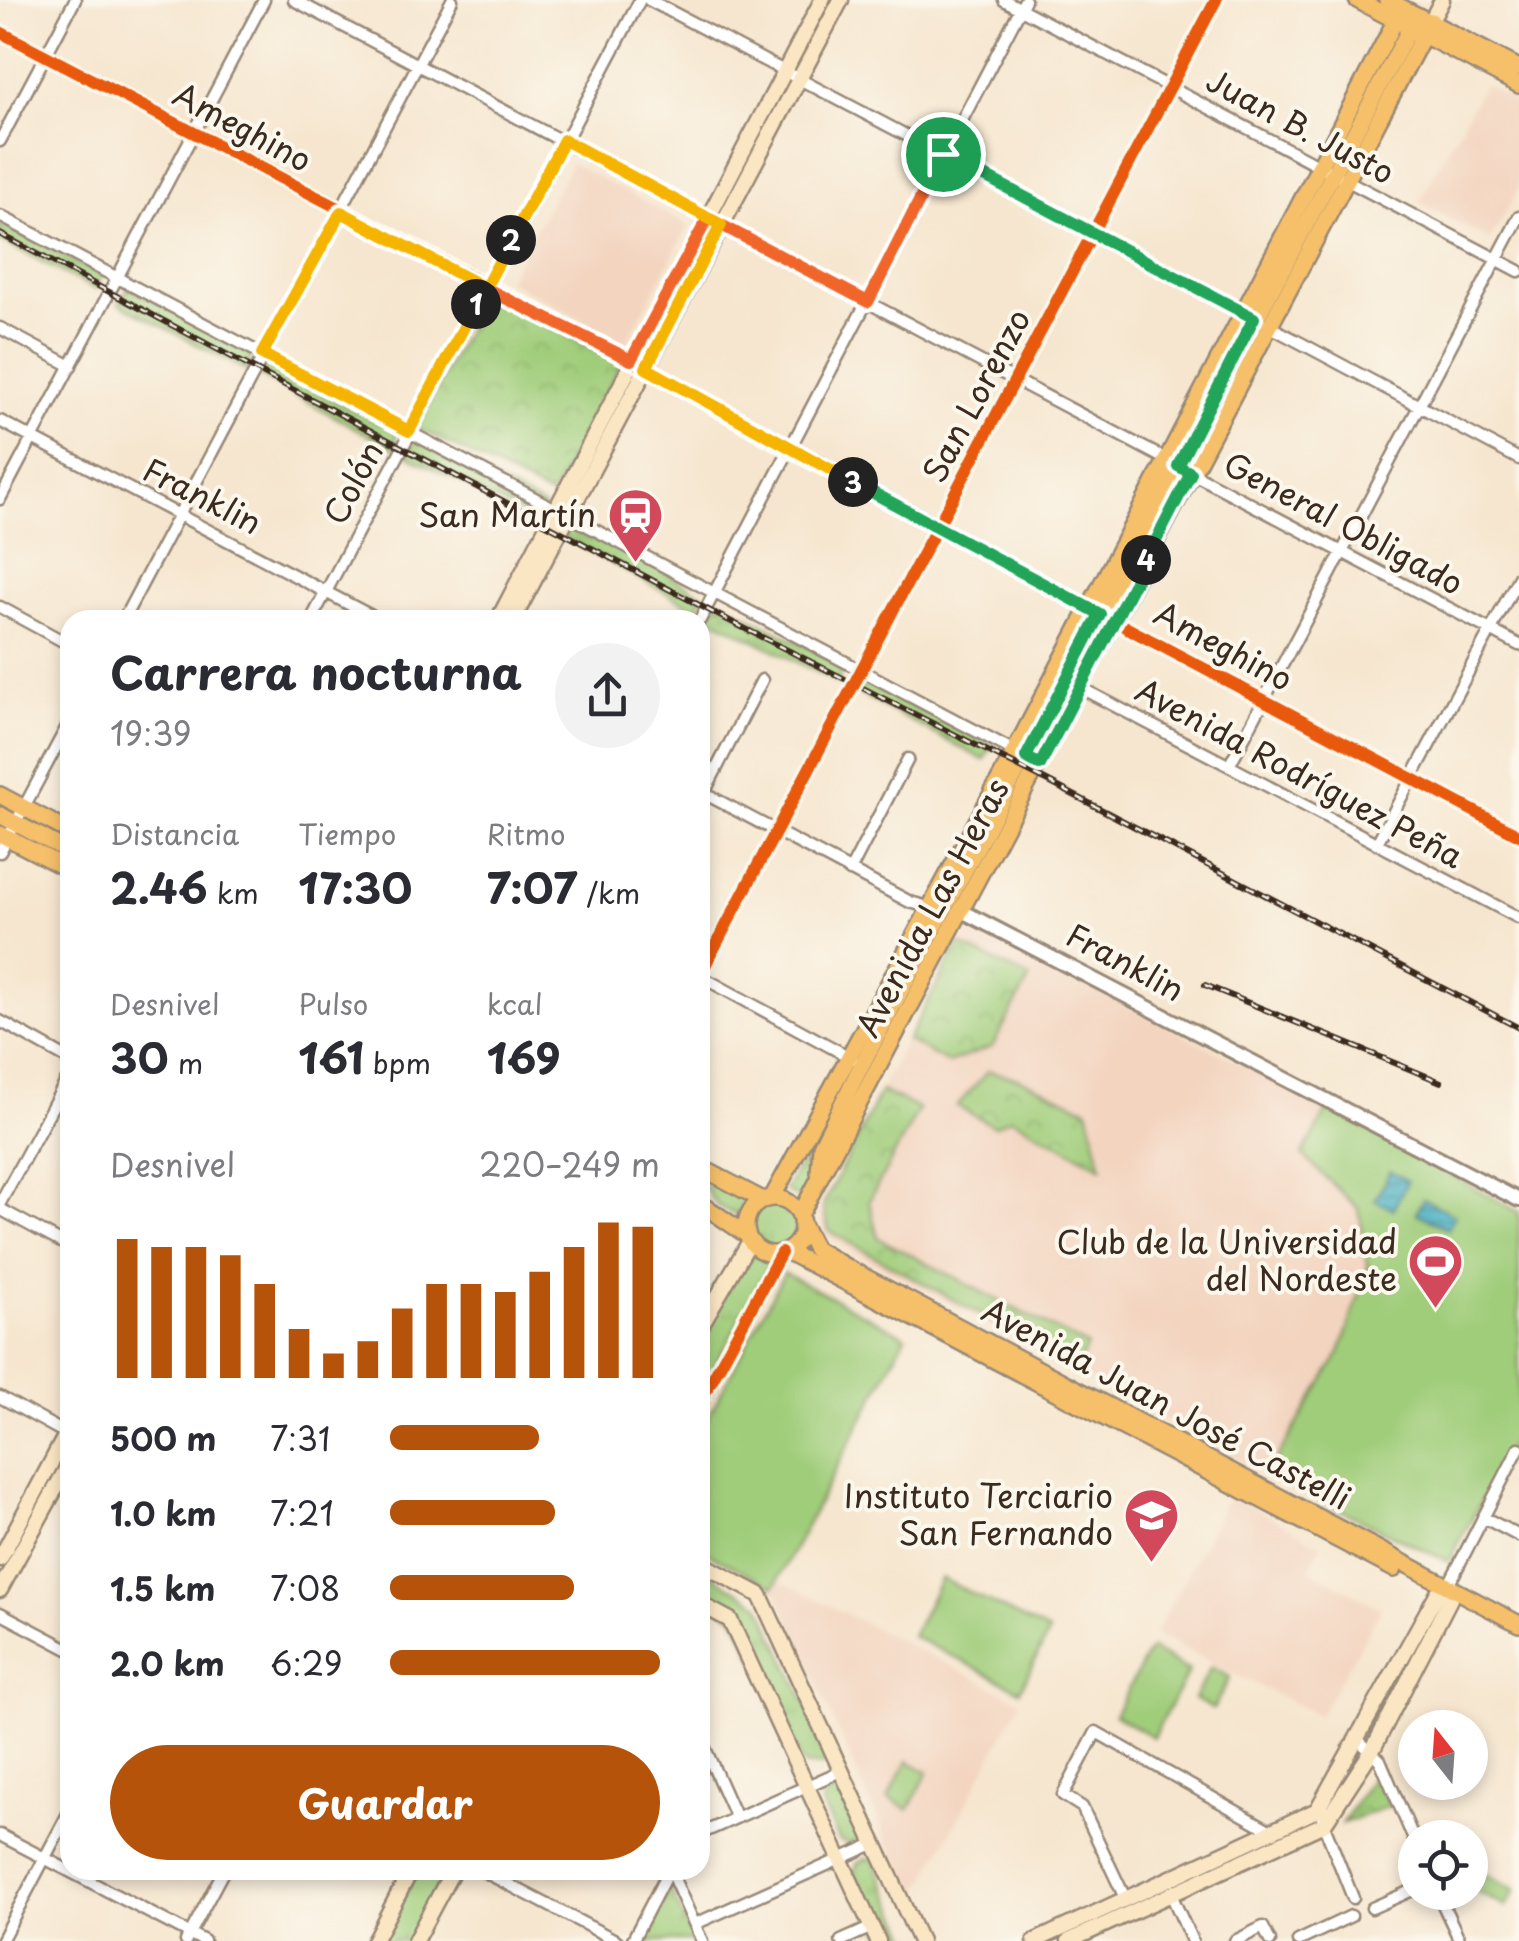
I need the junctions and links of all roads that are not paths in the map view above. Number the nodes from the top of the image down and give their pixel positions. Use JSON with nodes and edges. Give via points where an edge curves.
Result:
{"nodes":[{"id":1,"x":75,"y":0,"type":"edge"},
{"id":2,"x":264,"y":0,"type":"edge"},
{"id":3,"x":294,"y":0,"type":"edge"},
{"id":4,"x":452,"y":0,"type":"edge"},
{"id":5,"x":640,"y":0,"type":"edge"},
{"id":6,"x":649,"y":0,"type":"edge"},
{"id":7,"x":822,"y":0,"type":"edge"},
{"id":8,"x":841,"y":0,"type":"edge"},
{"id":9,"x":1004,"y":0,"type":"edge"},
{"id":10,"x":1216,"y":0,"type":"edge"},
{"id":11,"x":1357,"y":0,"type":"edge"},
{"id":12,"x":1387,"y":0,"type":"edge"},
{"id":13,"x":1442,"y":0,"type":"edge"},
{"id":14,"x":1024,"y":5,"type":"edge"},
{"id":15,"x":1411,"y":19,"type":"edge"},
{"id":16,"x":0,"y":32,"type":"edge"},
{"id":17,"x":46,"y":55,"type":"junction"},
{"id":18,"x":417,"y":66,"type":"junction"},
{"id":19,"x":1519,"y":68,"type":"edge"},
{"id":20,"x":785,"y":71,"type":"junction"},
{"id":21,"x":800,"y":78,"type":"junction"},
{"id":22,"x":1519,"y":85,"type":"edge"},
{"id":23,"x":1170,"y":87,"type":"junction"},
{"id":24,"x":192,"y":132,"type":"junction"},
{"id":25,"x":564,"y":140,"type":"junction"},
{"id":26,"x":0,"y":141,"type":"edge"},
{"id":27,"x":943,"y":154,"type":"junction"},
{"id":28,"x":1333,"y":174,"type":"junction"},
{"id":29,"x":341,"y":212,"type":"junction"},
{"id":30,"x":0,"y":216,"type":"edge"},
{"id":31,"x":1519,"y":217,"type":"edge"},
{"id":32,"x":715,"y":221,"type":"junction"},
{"id":33,"x":1094,"y":234,"type":"junction"},
{"id":34,"x":1496,"y":258,"type":"junction"},
{"id":35,"x":1519,"y":271,"type":"edge"},
{"id":36,"x":119,"y":277,"type":"junction"},
{"id":37,"x":485,"y":288,"type":"junction"},
{"id":38,"x":868,"y":302,"type":"junction"},
{"id":39,"x":1255,"y":319,"type":"junction"},
{"id":40,"x":0,"y":328,"type":"edge"},
{"id":41,"x":262,"y":354,"type":"junction"},
{"id":42,"x":631,"y":360,"type":"junction"},
{"id":43,"x":71,"y":366,"type":"junction"},
{"id":44,"x":646,"y":368,"type":"junction"},
{"id":45,"x":1015,"y":380,"type":"junction"},
{"id":46,"x":1420,"y":407,"type":"junction"},
{"id":47,"x":0,"y":421,"type":"edge"},
{"id":48,"x":409,"y":431,"type":"junction"},
{"id":49,"x":32,"y":438,"type":"junction"},
{"id":50,"x":789,"y":449,"type":"junction"},
{"id":51,"x":1519,"y":458,"type":"edge"},
{"id":52,"x":588,"y":464,"type":"junction"},
{"id":53,"x":1178,"y":466,"type":"junction"},
{"id":54,"x":0,"y":499,"type":"edge"},
{"id":55,"x":563,"y":512,"type":"junction"},
{"id":56,"x":176,"y":516,"type":"junction"},
{"id":57,"x":939,"y":527,"type":"junction"},
{"id":58,"x":1344,"y":554,"type":"junction"},
{"id":59,"x":1519,"y":577,"type":"edge"},
{"id":60,"x":326,"y":591,"type":"junction"},
{"id":61,"x":714,"y":593,"type":"junction"},
{"id":62,"x":0,"y":608,"type":"edge"},
{"id":63,"x":128,"y":610,"type":"edge"},
{"id":64,"x":316,"y":610,"type":"edge"},
{"id":65,"x":361,"y":610,"type":"edge"},
{"id":66,"x":504,"y":610,"type":"edge"},
{"id":67,"x":519,"y":610,"type":"edge"},
{"id":68,"x":705,"y":610,"type":"edge"},
{"id":69,"x":1101,"y":614,"type":"junction"},
{"id":70,"x":1490,"y":630,"type":"junction"},
{"id":71,"x":60,"y":641,"type":"edge"},
{"id":72,"x":1519,"y":646,"type":"edge"},
{"id":73,"x":861,"y":670,"type":"junction"},
{"id":74,"x":762,"y":680,"type":"dead end"},
{"id":75,"x":1066,"y":681,"type":"junction"},
{"id":76,"x":1264,"y":701,"type":"junction"},
{"id":77,"x":60,"y":739,"type":"edge"},
{"id":78,"x":1027,"y":758,"type":"junction"},
{"id":79,"x":908,"y":759,"type":"dead end"},
{"id":80,"x":1230,"y":764,"type":"junction"},
{"id":81,"x":710,"y":777,"type":"edge"},
{"id":82,"x":1412,"y":778,"type":"junction"},
{"id":83,"x":0,"y":795,"type":"edge"},
{"id":84,"x":710,"y":796,"type":"edge"},
{"id":85,"x":24,"y":808,"type":"junction"},
{"id":86,"x":60,"y":827,"type":"edge"},
{"id":87,"x":776,"y":831,"type":"junction"},
{"id":88,"x":5,"y":832,"type":"edge"},
{"id":89,"x":1519,"y":835,"type":"edge"},
{"id":90,"x":1378,"y":844,"type":"junction"},
{"id":91,"x":60,"y":849,"type":"edge"},
{"id":92,"x":60,"y":864,"type":"edge"},
{"id":93,"x":850,"y":871,"type":"junction"},
{"id":94,"x":936,"y":909,"type":"junction"},
{"id":95,"x":962,"y":911,"type":"junction"},
{"id":96,"x":1519,"y":918,"type":"edge"},
{"id":97,"x":710,"y":957,"type":"edge"},
{"id":98,"x":710,"y":981,"type":"edge"},
{"id":99,"x":0,"y":1022,"type":"edge"},
{"id":100,"x":60,"y":1055,"type":"edge"},
{"id":101,"x":863,"y":1065,"type":"junction"},
{"id":102,"x":60,"y":1093,"type":"edge"},
{"id":103,"x":822,"y":1146,"type":"junction"},
{"id":104,"x":793,"y":1166,"type":"junction"},
{"id":105,"x":710,"y":1173,"type":"edge"},
{"id":106,"x":710,"y":1182,"type":"edge"},
{"id":107,"x":818,"y":1182,"type":"junction"},
{"id":108,"x":733,"y":1185,"type":"junction"},
{"id":109,"x":768,"y":1199,"type":"junction"},
{"id":110,"x":1519,"y":1200,"type":"edge"},
{"id":111,"x":710,"y":1205,"type":"edge"},
{"id":112,"x":0,"y":1206,"type":"edge"},
{"id":113,"x":710,"y":1209,"type":"edge"},
{"id":114,"x":716,"y":1212,"type":"junction"},
{"id":115,"x":801,"y":1219,"type":"junction"},
{"id":116,"x":749,"y":1238,"type":"junction"},
{"id":117,"x":60,"y":1241,"type":"edge"},
{"id":118,"x":783,"y":1252,"type":"junction"},
{"id":119,"x":710,"y":1310,"type":"edge"},
{"id":120,"x":710,"y":1380,"type":"edge"},
{"id":121,"x":0,"y":1397,"type":"edge"},
{"id":122,"x":60,"y":1427,"type":"edge"},
{"id":123,"x":60,"y":1448,"type":"edge"},
{"id":124,"x":1517,"y":1456,"type":"edge"},
{"id":125,"x":60,"y":1480,"type":"edge"},
{"id":126,"x":1483,"y":1517,"type":"junction"},
{"id":127,"x":1519,"y":1536,"type":"edge"},
{"id":128,"x":0,"y":1558,"type":"edge"},
{"id":129,"x":710,"y":1568,"type":"edge"},
{"id":130,"x":0,"y":1590,"type":"edge"},
{"id":131,"x":1445,"y":1592,"type":"junction"},
{"id":132,"x":710,"y":1609,"type":"edge"},
{"id":133,"x":0,"y":1614,"type":"edge"},
{"id":134,"x":1519,"y":1624,"type":"edge"},
{"id":135,"x":1519,"y":1636,"type":"edge"},
{"id":136,"x":60,"y":1645,"type":"edge"},
{"id":137,"x":1358,"y":1740,"type":"junction"},
{"id":138,"x":1372,"y":1749,"type":"junction"},
{"id":139,"x":710,"y":1760,"type":"edge"},
{"id":140,"x":843,"y":1770,"type":"junction"},
{"id":141,"x":807,"y":1786,"type":"junction"},
{"id":142,"x":1321,"y":1817,"type":"junction"},
{"id":143,"x":736,"y":1818,"type":"junction"},
{"id":144,"x":1405,"y":1820,"type":"edge"},
{"id":145,"x":60,"y":1829,"type":"edge"},
{"id":146,"x":710,"y":1830,"type":"edge"},
{"id":147,"x":1273,"y":1832,"type":"junction"},
{"id":148,"x":0,"y":1834,"type":"edge"},
{"id":149,"x":876,"y":1843,"type":"junction"},
{"id":150,"x":1256,"y":1847,"type":"junction"},
{"id":151,"x":45,"y":1858,"type":"junction"},
{"id":152,"x":840,"y":1858,"type":"junction"},
{"id":153,"x":60,"y":1866,"type":"edge"},
{"id":154,"x":85,"y":1880,"type":"edge"},
{"id":155,"x":219,"y":1880,"type":"edge"},
{"id":156,"x":406,"y":1880,"type":"edge"},
{"id":157,"x":448,"y":1880,"type":"edge"},
{"id":158,"x":499,"y":1880,"type":"edge"},
{"id":159,"x":668,"y":1880,"type":"edge"},
{"id":160,"x":674,"y":1880,"type":"edge"},
{"id":161,"x":1168,"y":1888,"type":"junction"},
{"id":162,"x":1398,"y":1897,"type":"edge"},
{"id":163,"x":1353,"y":1898,"type":"dead end"},
{"id":164,"x":1126,"y":1900,"type":"junction"},
{"id":165,"x":1372,"y":1908,"type":"dead end"},
{"id":166,"x":1445,"y":1910,"type":"edge"},
{"id":167,"x":1351,"y":1916,"type":"dead end"},
{"id":168,"x":695,"y":1924,"type":"junction"},
{"id":169,"x":875,"y":1934,"type":"edge"},
{"id":170,"x":188,"y":1937,"type":"edge"},
{"id":171,"x":1,"y":1941,"type":"edge"},
{"id":172,"x":204,"y":1941,"type":"edge"},
{"id":173,"x":374,"y":1941,"type":"edge"},
{"id":174,"x":415,"y":1941,"type":"edge"},
{"id":175,"x":617,"y":1941,"type":"edge"},
{"id":176,"x":632,"y":1941,"type":"edge"},
{"id":177,"x":702,"y":1941,"type":"edge"},
{"id":178,"x":842,"y":1941,"type":"edge"},
{"id":179,"x":920,"y":1941,"type":"edge"},
{"id":180,"x":1036,"y":1941,"type":"edge"},
{"id":181,"x":1069,"y":1941,"type":"edge"},
{"id":182,"x":1192,"y":1941,"type":"edge"},
{"id":183,"x":1235,"y":1941,"type":"edge"},
{"id":184,"x":1270,"y":1941,"type":"edge"},
{"id":185,"x":1298,"y":1941,"type":"edge"},
{"id":186,"x":1460,"y":1941,"type":"edge"}],
"edges":[{"from":1,"to":17,"type":"street"},
{"from":2,"to":24,"type":"street"},
{"from":3,"to":18,"type":"street","name":"General Obligado"},
{"from":4,"to":18,"type":"street"},
{"from":5,"to":25,"type":"street","name":"Colón"},
{"from":6,"to":20,"type":"street"},
{"from":7,"to":20,"type":"main road"},
{"from":8,"to":21,"type":"main road"},
{"from":9,"to":14,"type":"street","name":"Juan B. Justo"},
{"from":10,"to":23,"type":"street","name":"San Lorenzo"},
{"from":11,"to":15,"type":"main road"},
{"from":12,"to":15,"type":"main road"},
{"from":13,"to":15,"type":"main road"},
{"from":14,"to":23,"type":"street","name":"Juan B. Justo"},
{"from":14,"to":27,"type":"street"},
{"from":15,"to":19,"type":"main road"},
{"from":15,"to":22,"type":"main road"},
{"from":15,"to":28,"type":"main road","name":"Avenida Las Heras"},
{"from":15,"to":28,"type":"main road","name":"Avenida Las Heras"},
{"from":16,"to":17,"type":"street","name":"Ameghino"},
{"from":17,"to":24,"type":"street","name":"Ameghino"},
{"from":17,"to":26,"type":"street"},
{"from":18,"to":25,"type":"street","name":"General Obligado"},
{"from":18,"to":29,"type":"street"},
{"from":20,"to":21,"type":"street"},
{"from":20,"to":32,"type":"main road"},
{"from":21,"to":27,"type":"street"},
{"from":21,"to":32,"type":"main road"},
{"from":23,"to":28,"type":"street","name":"Juan B. Justo"},
{"from":23,"to":33,"type":"street","name":"San Lorenzo"},
{"from":24,"to":29,"type":"street","name":"Ameghino"},
{"from":24,"to":36,"type":"street"},
{"from":25,"to":32,"type":"street","name":"General Obligado"},
{"from":25,"to":37,"type":"street","name":"Colón"},
{"from":27,"to":33,"type":"street"},
{"from":27,"to":38,"type":"street"},
{"from":28,"to":34,"type":"street","name":"Juan B. Justo"},
{"from":28,"to":39,"type":"main road","name":"Avenida Las Heras"},
{"from":29,"to":37,"type":"street","name":"Ameghino"},
{"from":29,"to":41,"type":"street"},
{"from":30,"to":36,"type":"street"},
{"from":31,"to":34,"type":"street"},
{"from":32,"to":38,"type":"street","name":"General Obligado"},
{"from":32,"to":42,"type":"main road"},
{"from":32,"to":44,"type":"main road"},
{"from":33,"to":39,"type":"street"},
{"from":33,"to":45,"type":"street","name":"San Lorenzo"},
{"from":34,"to":35,"type":"street","name":"Juan B. Justo"},
{"from":34,"to":46,"type":"street"},
{"from":36,"to":41,"type":"street"},
{"from":36,"to":43,"type":"street"},
{"from":37,"to":42,"type":"street","name":"Ameghino"},
{"from":37,"to":48,"type":"street","name":"Colón"},
{"from":38,"to":45,"type":"street","name":"General Obligado"},
{"from":38,"to":50,"type":"street"},
{"from":39,"to":46,"type":"street"},
{"from":39,"to":53,"type":"main road","name":"Avenida Las Heras"},
{"from":40,"to":43,"type":"street"},
{"from":41,"to":48,"type":"street"},
{"from":41,"to":56,"type":"street"},
{"from":42,"to":44,"type":"street","name":"Ameghino"},
{"from":42,"to":52,"type":"main road"},
{"from":43,"to":49,"type":"street"},
{"from":44,"to":50,"type":"street","name":"Ameghino"},
{"from":44,"to":52,"type":"main road"},
{"from":45,"to":53,"type":"street","name":"General Obligado"},
{"from":45,"to":57,"type":"street","name":"San Lorenzo"},
{"from":46,"to":51,"type":"street"},
{"from":46,"to":58,"type":"street"},
{"from":47,"to":49,"type":"street","name":"Franklin"},
{"from":48,"to":55,"type":"street"},
{"from":48,"to":60,"type":"street","name":"Colón"},
{"from":49,"to":54,"type":"street"},
{"from":49,"to":56,"type":"street","name":"Franklin"},
{"from":50,"to":57,"type":"street","name":"Ameghino"},
{"from":50,"to":61,"type":"street"},
{"from":52,"to":55,"type":"main road"},
{"from":53,"to":58,"type":"street","name":"General Obligado"},
{"from":53,"to":69,"type":"main road","name":"Avenida Las Heras"},
{"from":55,"to":61,"type":"street"},
{"from":55,"to":66,"type":"main road"},
{"from":55,"to":67,"type":"main road"},
{"from":56,"to":60,"type":"street","name":"Franklin"},
{"from":56,"to":63,"type":"street"},
{"from":57,"to":69,"type":"street","name":"Ameghino"},
{"from":57,"to":73,"type":"street","name":"San Lorenzo"},
{"from":58,"to":70,"type":"street","name":"General Obligado"},
{"from":58,"to":76,"type":"street"},
{"from":59,"to":70,"type":"street"},
{"from":60,"to":64,"type":"street","name":"Colón"},
{"from":60,"to":65,"type":"street","name":"Franklin"},
{"from":61,"to":68,"type":"street"},
{"from":61,"to":73,"type":"street"},
{"from":62,"to":71,"type":"street"},
{"from":69,"to":75,"type":"main road","name":"Avenida Las Heras"},
{"from":69,"to":76,"type":"street","name":"Ameghino"},
{"from":70,"to":72,"type":"street","name":"General Obligado"},
{"from":70,"to":82,"type":"street"},
{"from":73,"to":78,"type":"street"},
{"from":73,"to":87,"type":"street","name":"San Lorenzo"},
{"from":74,"to":81,"type":"street"},
{"from":75,"to":78,"type":"main road","name":"Avenida Las Heras"},
{"from":75,"to":80,"type":"street","name":"Avenida Rodríguez Peña"},
{"from":76,"to":80,"type":"street"},
{"from":76,"to":82,"type":"street","name":"Ameghino"},
{"from":77,"to":85,"type":"street"},
{"from":78,"to":94,"type":"main road","name":"Avenida Las Heras"},
{"from":78,"to":95,"type":"main road","name":"Avenida Las Heras"},
{"from":79,"to":93,"type":"street"},
{"from":80,"to":90,"type":"street","name":"Avenida Rodríguez Peña"},
{"from":82,"to":89,"type":"street","name":"Ameghino"},
{"from":82,"to":90,"type":"street"},
{"from":83,"to":85,"type":"main road"},
{"from":84,"to":87,"type":"street","name":"Franklin"},
{"from":85,"to":86,"type":"main road"},
{"from":85,"to":88,"type":"street"},
{"from":87,"to":93,"type":"street","name":"Franklin"},
{"from":87,"to":97,"type":"street","name":"San Lorenzo"},
{"from":88,"to":91,"type":"main road"},
{"from":88,"to":92,"type":"main road"},
{"from":90,"to":96,"type":"street","name":"Avenida Rodríguez Peña"},
{"from":93,"to":94,"type":"street","name":"Franklin"},
{"from":94,"to":95,"type":"street","name":"Franklin"},
{"from":94,"to":101,"type":"main road","name":"Avenida Las Heras"},
{"from":95,"to":101,"type":"main road","name":"Avenida Las Heras"},
{"from":95,"to":110,"type":"street","name":"Franklin"},
{"from":98,"to":101,"type":"street"},
{"from":99,"to":100,"type":"street"},
{"from":101,"to":103,"type":"main road","name":"Avenida Las Heras"},
{"from":101,"to":104,"type":"main road","name":"Avenida Las Heras"},
{"from":101,"to":107,"type":"main road","name":"Avenida Las Heras"},
{"from":102,"to":112,"type":"street"},
{"from":103,"to":104,"type":"main road","name":"Avenida Las Heras"},
{"from":103,"to":107,"type":"main road","name":"Avenida Las Heras"},
{"from":104,"to":109,"type":"main road","name":"Avenida Las Heras"},
{"from":105,"to":108,"type":"main road"},
{"from":106,"to":108,"type":"main road"},
{"from":107,"to":115,"type":"main road","name":"Avenida Las Heras"},
{"from":108,"to":109,"type":"main road"},
{"from":109,"to":115,"type":"main road","via":[[788,1202]]},
{"from":109,"to":116,"type":"main road","via":[[748,1214]]},
{"from":111,"to":114,"type":"main road"},
{"from":112,"to":117,"type":"street"},
{"from":113,"to":114,"type":"main road"},
{"from":114,"to":116,"type":"main road"},
{"from":115,"to":118,"type":"main road","via":[[798,1239]]},
{"from":115,"to":131,"type":"main road","name":"Avenida Juan José Castelli","via":[[815,1249],[846,1267]]},
{"from":116,"to":118,"type":"main road","via":[[767,1253]]},
{"from":116,"to":119,"type":"main road"},
{"from":118,"to":120,"type":"main road"},
{"from":118,"to":131,"type":"main road","name":"Avenida Juan José Castelli"},
{"from":121,"to":122,"type":"street"},
{"from":123,"to":128,"type":"main road"},
{"from":124,"to":126,"type":"street"},
{"from":125,"to":130,"type":"main road"},
{"from":126,"to":127,"type":"street"},
{"from":126,"to":131,"type":"street"},
{"from":129,"to":140,"type":"main road","via":[[760,1595]]},
{"from":131,"to":134,"type":"main road","name":"Avenida Juan José Castelli"},
{"from":131,"to":135,"type":"main road","name":"Avenida Juan José Castelli"},
{"from":131,"to":137,"type":"main road"},
{"from":131,"to":138,"type":"main road"},
{"from":132,"to":141,"type":"main road","via":[[730,1620]]},
{"from":133,"to":136,"type":"street"},
{"from":137,"to":138,"type":"street"},
{"from":137,"to":142,"type":"main road"},
{"from":138,"to":142,"type":"main road"},
{"from":138,"to":144,"type":"street"},
{"from":139,"to":143,"type":"street"},
{"from":140,"to":141,"type":"street"},
{"from":140,"to":149,"type":"main road"},
{"from":141,"to":143,"type":"street"},
{"from":141,"to":152,"type":"main road"},
{"from":142,"to":147,"type":"main road"},
{"from":142,"to":150,"type":"main road"},
{"from":142,"to":163,"type":"street"},
{"from":143,"to":146,"type":"street"},
{"from":145,"to":151,"type":"street"},
{"from":147,"to":150,"type":"main road"},
{"from":147,"to":164,"type":"street","via":[[1096,1732],[1063,1796],[1082,1807]]},
{"from":148,"to":151,"type":"street"},
{"from":149,"to":152,"type":"street"},
{"from":149,"to":179,"type":"main road"},
{"from":150,"to":161,"type":"main road"},
{"from":151,"to":153,"type":"street"},
{"from":151,"to":171,"type":"street"},
{"from":152,"to":168,"type":"street"},
{"from":152,"to":169,"type":"main road"},
{"from":154,"to":170,"type":"street"},
{"from":155,"to":170,"type":"street"},
{"from":156,"to":173,"type":"main road"},
{"from":157,"to":174,"type":"main road"},
{"from":158,"to":175,"type":"street"},
{"from":159,"to":176,"type":"street"},
{"from":160,"to":168,"type":"street"},
{"from":161,"to":164,"type":"main road"},
{"from":161,"to":181,"type":"main road"},
{"from":161,"to":182,"type":"street"},
{"from":162,"to":165,"type":"street"},
{"from":164,"to":180,"type":"main road"},
{"from":166,"to":186,"type":"street"},
{"from":167,"to":185,"type":"street"},
{"from":168,"to":177,"type":"street"},
{"from":169,"to":178,"type":"street"},
{"from":170,"to":172,"type":"street"},
{"from":183,"to":184,"type":"street","via":[[1264,1928]]}]}
